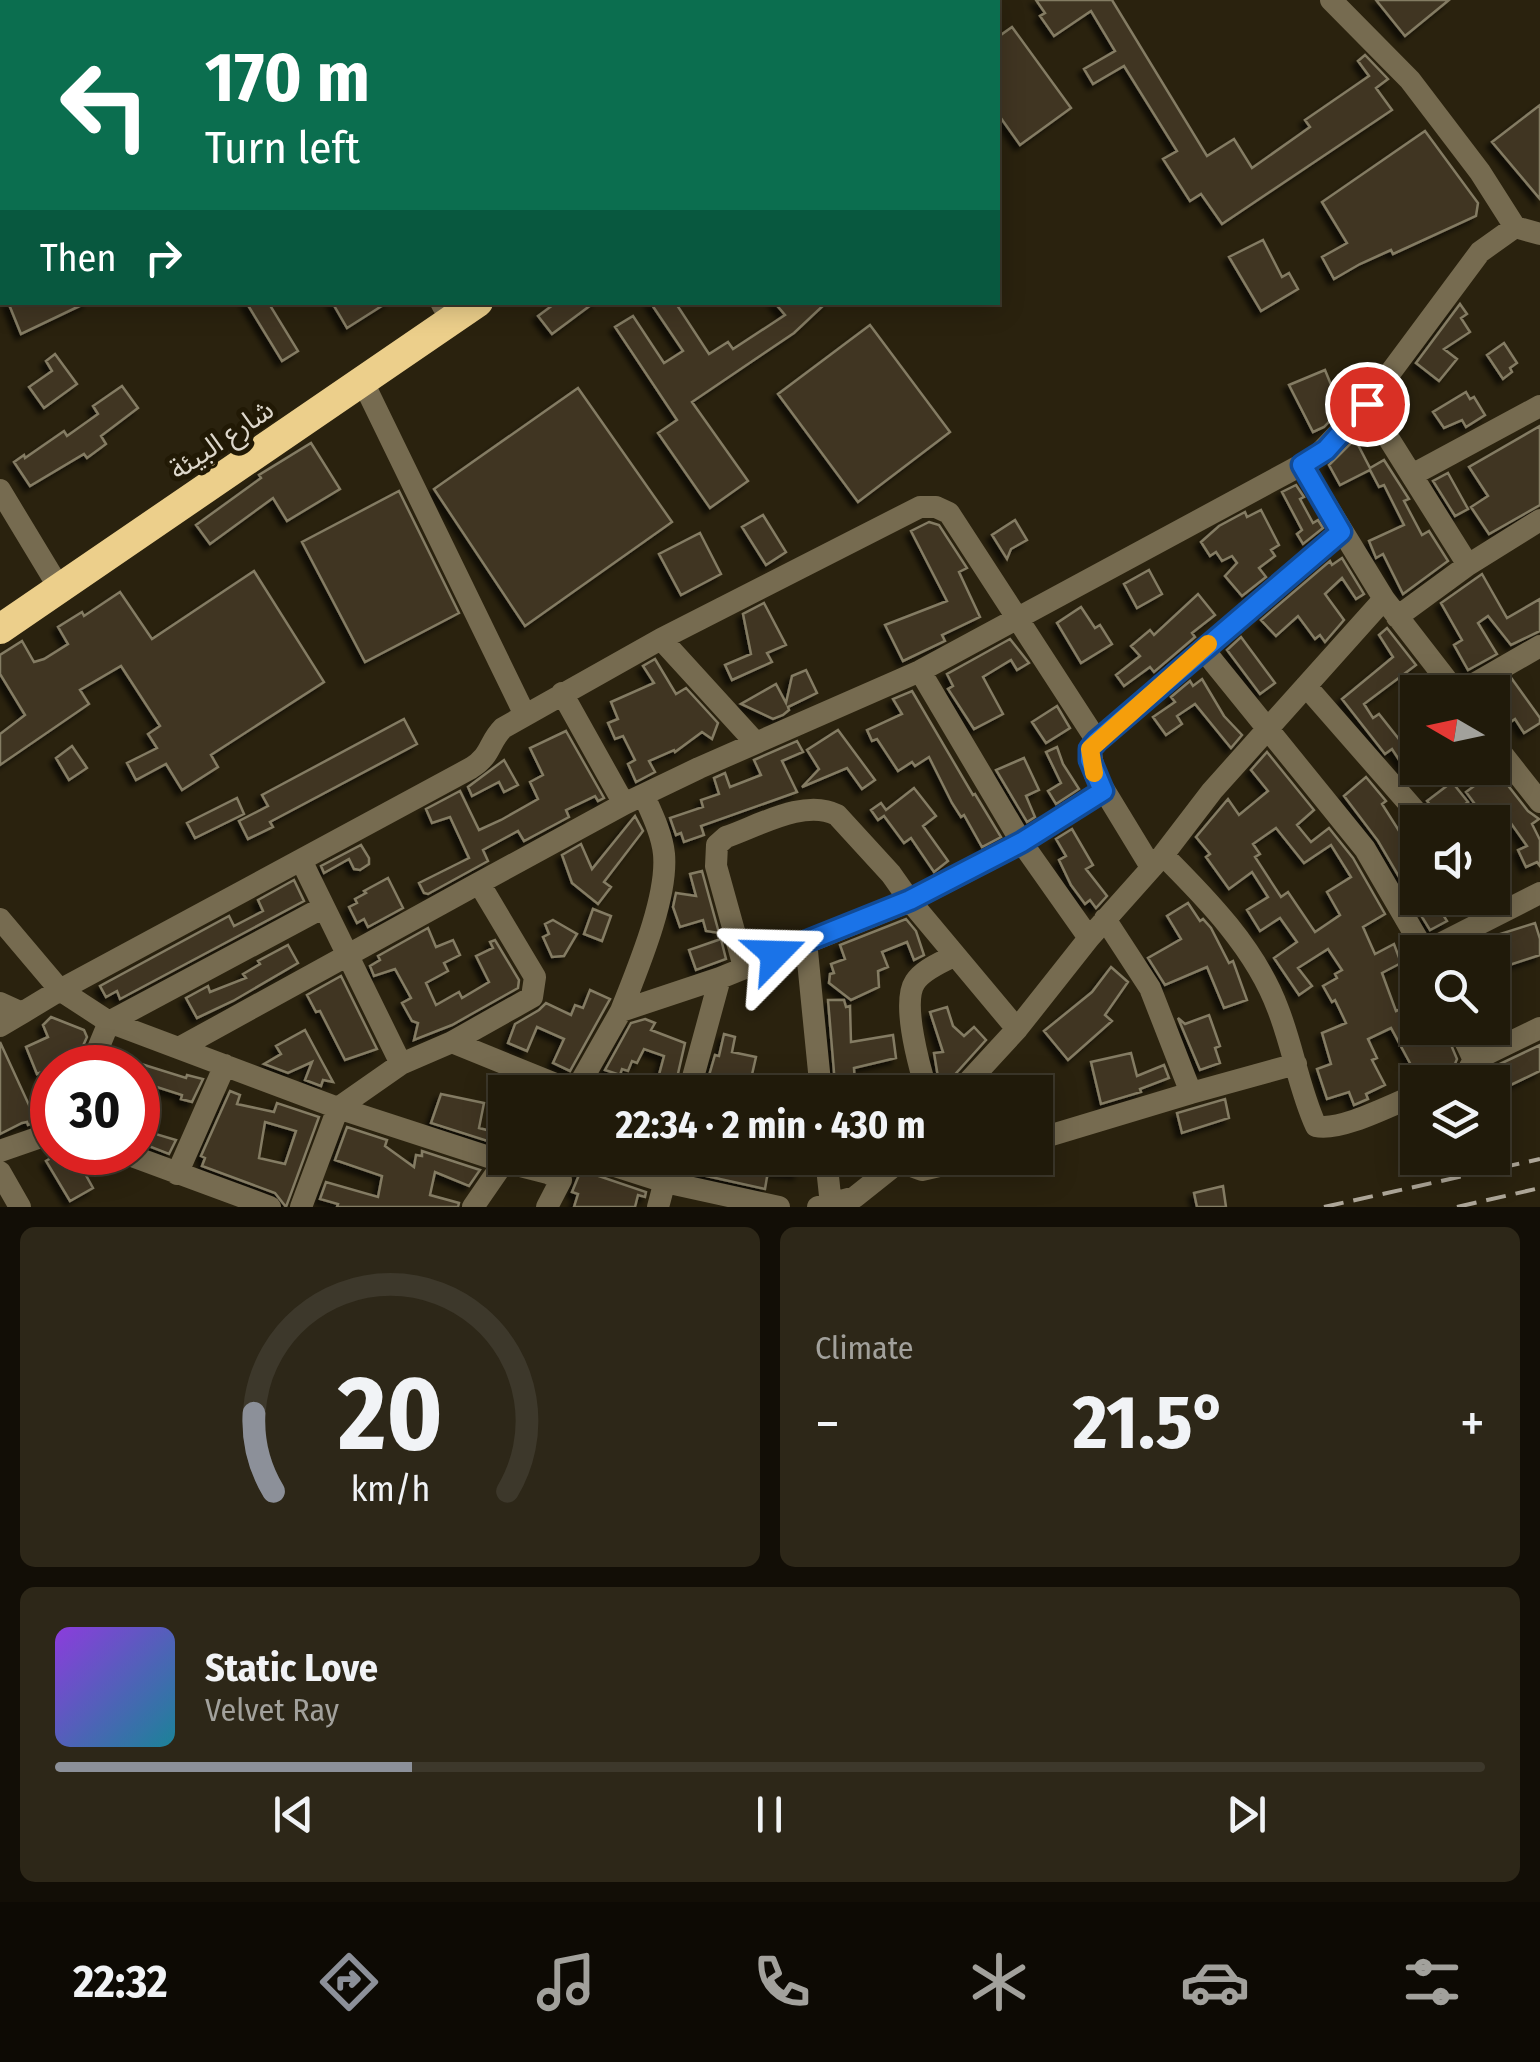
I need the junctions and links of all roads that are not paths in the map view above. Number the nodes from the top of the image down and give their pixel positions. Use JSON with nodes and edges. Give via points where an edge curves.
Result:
{"nodes":[{"id":1,"x":1332,"y":0,"type":"edge"},
{"id":2,"x":1515,"y":227,"type":"junction"},
{"id":3,"x":1540,"y":234,"type":"edge"},
{"id":4,"x":443,"y":305,"type":"edge"},
{"id":5,"x":474,"y":305,"type":"edge"},
{"id":6,"x":363,"y":382,"type":"junction"},
{"id":7,"x":1367,"y":404,"type":"junction"},
{"id":8,"x":1540,"y":406,"type":"edge"},
{"id":9,"x":1302,"y":465,"type":"junction"},
{"id":10,"x":1412,"y":475,"type":"junction"},
{"id":11,"x":0,"y":490,"type":"edge"},
{"id":12,"x":1540,"y":520,"type":"edge"},
{"id":13,"x":1341,"y":532,"type":"junction"},
{"id":14,"x":1468,"y":565,"type":"junction"},
{"id":15,"x":52,"y":576,"type":"junction"},
{"id":16,"x":1391,"y":608,"type":"junction"},
{"id":17,"x":0,"y":612,"type":"edge"},
{"id":18,"x":1016,"y":617,"type":"junction"},
{"id":19,"x":0,"y":629,"type":"edge"},
{"id":20,"x":660,"y":640,"type":"junction"},
{"id":21,"x":1540,"y":646,"type":"edge"},
{"id":22,"x":1203,"y":649,"type":"junction"},
{"id":23,"x":920,"y":671,"type":"junction"},
{"id":24,"x":1444,"y":675,"type":"edge"},
{"id":25,"x":1488,"y":675,"type":"edge"},
{"id":26,"x":1306,"y":686,"type":"junction"},
{"id":27,"x":562,"y":693,"type":"junction"},
{"id":28,"x":524,"y":715,"type":"junction"},
{"id":29,"x":1266,"y":730,"type":"junction"},
{"id":30,"x":1097,"y":741,"type":"junction"},
{"id":31,"x":756,"y":743,"type":"junction"},
{"id":32,"x":1510,"y":764,"type":"edge"},
{"id":33,"x":1103,"y":791,"type":"junction"},
{"id":34,"x":634,"y":800,"type":"junction"},
{"id":35,"x":1540,"y":802,"type":"edge"},
{"id":36,"x":1410,"y":805,"type":"edge"},
{"id":37,"x":1022,"y":842,"type":"junction"},
{"id":38,"x":301,"y":860,"type":"junction"},
{"id":39,"x":1157,"y":861,"type":"junction"},
{"id":40,"x":479,"y":883,"type":"junction"},
{"id":41,"x":1540,"y":892,"type":"edge"},
{"id":42,"x":910,"y":900,"type":"junction"},
{"id":43,"x":1510,"y":901,"type":"edge"},
{"id":44,"x":324,"y":907,"type":"junction"},
{"id":45,"x":1481,"y":915,"type":"edge"},
{"id":46,"x":0,"y":919,"type":"edge"},
{"id":47,"x":1105,"y":919,"type":"junction"},
{"id":48,"x":1414,"y":935,"type":"edge"},
{"id":49,"x":1450,"y":935,"type":"edge"},
{"id":50,"x":1089,"y":938,"type":"junction"},
{"id":51,"x":806,"y":941,"type":"junction"},
{"id":52,"x":346,"y":954,"type":"junction"},
{"id":53,"x":955,"y":955,"type":"junction"},
{"id":54,"x":744,"y":967,"type":"junction"},
{"id":55,"x":720,"y":978,"type":"junction"},
{"id":56,"x":60,"y":990,"type":"junction"},
{"id":57,"x":0,"y":1002,"type":"edge"},
{"id":58,"x":621,"y":1011,"type":"junction"},
{"id":59,"x":22,"y":1013,"type":"junction"},
{"id":60,"x":109,"y":1022,"type":"junction"},
{"id":61,"x":0,"y":1026,"type":"edge"},
{"id":62,"x":1540,"y":1028,"type":"edge"},
{"id":63,"x":1017,"y":1029,"type":"junction"},
{"id":64,"x":452,"y":1042,"type":"junction"},
{"id":65,"x":100,"y":1045,"type":"edge"},
{"id":66,"x":1467,"y":1045,"type":"edge"},
{"id":67,"x":179,"y":1048,"type":"junction"},
{"id":68,"x":1474,"y":1060,"type":"junction"},
{"id":69,"x":402,"y":1064,"type":"junction"},
{"id":70,"x":1296,"y":1064,"type":"junction"},
{"id":71,"x":225,"y":1065,"type":"junction"},
{"id":72,"x":1471,"y":1065,"type":"edge"},
{"id":73,"x":533,"y":1075,"type":"edge"},
{"id":74,"x":585,"y":1075,"type":"edge"},
{"id":75,"x":694,"y":1075,"type":"edge"},
{"id":76,"x":818,"y":1075,"type":"edge"},
{"id":77,"x":923,"y":1075,"type":"edge"},
{"id":78,"x":975,"y":1075,"type":"edge"},
{"id":79,"x":1192,"y":1093,"type":"junction"},
{"id":80,"x":1400,"y":1101,"type":"edge"},
{"id":81,"x":338,"y":1108,"type":"junction"},
{"id":82,"x":1053,"y":1135,"type":"edge"},
{"id":83,"x":30,"y":1141,"type":"edge"},
{"id":84,"x":0,"y":1151,"type":"edge"},
{"id":85,"x":488,"y":1157,"type":"edge"},
{"id":86,"x":160,"y":1167,"type":"edge"},
{"id":87,"x":0,"y":1172,"type":"edge"},
{"id":88,"x":177,"y":1174,"type":"junction"},
{"id":89,"x":495,"y":1175,"type":"edge"},
{"id":90,"x":556,"y":1175,"type":"edge"},
{"id":91,"x":642,"y":1175,"type":"edge"},
{"id":92,"x":666,"y":1175,"type":"edge"},
{"id":93,"x":825,"y":1175,"type":"edge"},
{"id":94,"x":883,"y":1175,"type":"edge"},
{"id":95,"x":664,"y":1182,"type":"junction"},
{"id":96,"x":824,"y":1206,"type":"edge"},
{"id":97,"x":20,"y":1207,"type":"edge"},
{"id":98,"x":270,"y":1207,"type":"edge"},
{"id":99,"x":301,"y":1207,"type":"edge"},
{"id":100,"x":473,"y":1207,"type":"edge"},
{"id":101,"x":547,"y":1207,"type":"edge"},
{"id":102,"x":658,"y":1207,"type":"edge"},
{"id":103,"x":779,"y":1207,"type":"edge"}],
"edges":[{"from":1,"to":2,"type":"street","via":[[1422,95]]},
{"from":2,"to":3,"type":"street"},
{"from":2,"to":7,"type":"street","via":[[1470,263]]},
{"from":4,"to":15,"type":"highway","name":"شارع البيئة"},
{"from":5,"to":6,"type":"highway","name":"شارع البيئة"},
{"from":6,"to":19,"type":"highway","name":"شارع البيئة"},
{"from":6,"to":28,"type":"street"},
{"from":7,"to":9,"type":"street","via":[[1326,450]]},
{"from":7,"to":10,"type":"street"},
{"from":8,"to":10,"type":"street"},
{"from":9,"to":13,"type":"street"},
{"from":9,"to":18,"type":"street"},
{"from":10,"to":14,"type":"street"},
{"from":11,"to":15,"type":"street"},
{"from":12,"to":14,"type":"street"},
{"from":13,"to":16,"type":"street"},
{"from":13,"to":22,"type":"street"},
{"from":14,"to":16,"type":"street"},
{"from":15,"to":17,"type":"highway","name":"شارع البيئة"},
{"from":16,"to":24,"type":"street"},
{"from":16,"to":26,"type":"street"},
{"from":18,"to":20,"type":"street","via":[[949,513],[928,506]]},
{"from":18,"to":23,"type":"street"},
{"from":18,"to":30,"type":"street"},
{"from":20,"to":27,"type":"street"},
{"from":20,"to":31,"type":"street"},
{"from":21,"to":25,"type":"street"},
{"from":22,"to":29,"type":"street"},
{"from":22,"to":30,"type":"street"},
{"from":23,"to":31,"type":"street"},
{"from":23,"to":37,"type":"street"},
{"from":26,"to":29,"type":"street"},
{"from":26,"to":36,"type":"street"},
{"from":27,"to":28,"type":"street"},
{"from":27,"to":34,"type":"street"},
{"from":28,"to":38,"type":"street","via":[[496,734],[481,762]]},
{"from":29,"to":39,"type":"street"},
{"from":29,"to":48,"type":"street","via":[[1365,849]]},
{"from":30,"to":33,"type":"street","via":[[1090,760]]},
{"from":31,"to":34,"type":"street"},
{"from":32,"to":35,"type":"street"},
{"from":33,"to":37,"type":"street"},
{"from":33,"to":39,"type":"street"},
{"from":34,"to":40,"type":"street"},
{"from":34,"to":58,"type":"street","via":[[662,843],[664,868]]},
{"from":37,"to":42,"type":"street"},
{"from":37,"to":50,"type":"street"},
{"from":38,"to":44,"type":"street"},
{"from":38,"to":56,"type":"street"},
{"from":39,"to":47,"type":"street"},
{"from":39,"to":70,"type":"street","via":[[1211,904],[1259,972]]},
{"from":40,"to":52,"type":"street"},
{"from":40,"to":64,"type":"street","via":[[536,984],[526,1003]]},
{"from":41,"to":43,"type":"street"},
{"from":42,"to":51,"type":"street"},
{"from":42,"to":53,"type":"street"},
{"from":42,"to":54,"type":"street","via":[[828,810],[807,809],[726,837],[716,866]]},
{"from":44,"to":52,"type":"street"},
{"from":44,"to":60,"type":"street"},
{"from":45,"to":49,"type":"street"},
{"from":46,"to":56,"type":"street"},
{"from":47,"to":50,"type":"street"},
{"from":47,"to":79,"type":"street","via":[[1150,988]]},
{"from":50,"to":63,"type":"street"},
{"from":51,"to":54,"type":"street"},
{"from":51,"to":76,"type":"street"},
{"from":52,"to":67,"type":"street"},
{"from":52,"to":69,"type":"street"},
{"from":53,"to":63,"type":"street"},
{"from":53,"to":77,"type":"street","via":[[922,974],[911,993]]},
{"from":54,"to":55,"type":"street"},
{"from":55,"to":58,"type":"street"},
{"from":55,"to":75,"type":"street"},
{"from":56,"to":59,"type":"street"},
{"from":56,"to":60,"type":"street"},
{"from":57,"to":59,"type":"street"},
{"from":58,"to":74,"type":"street"},
{"from":59,"to":61,"type":"street"},
{"from":60,"to":65,"type":"street"},
{"from":60,"to":67,"type":"street"},
{"from":62,"to":68,"type":"street"},
{"from":63,"to":78,"type":"street"},
{"from":64,"to":69,"type":"street"},
{"from":64,"to":73,"type":"street"},
{"from":66,"to":68,"type":"street"},
{"from":67,"to":71,"type":"street"},
{"from":68,"to":72,"type":"street"},
{"from":69,"to":81,"type":"street"},
{"from":70,"to":79,"type":"street"},
{"from":70,"to":80,"type":"street","via":[[1319,1128]]},
{"from":71,"to":81,"type":"street"},
{"from":71,"to":88,"type":"street"},
{"from":79,"to":82,"type":"street"},
{"from":81,"to":85,"type":"street"},
{"from":81,"to":99,"type":"street"},
{"from":83,"to":84,"type":"street"},
{"from":86,"to":88,"type":"street"},
{"from":87,"to":97,"type":"street"},
{"from":88,"to":98,"type":"street"},
{"from":89,"to":100,"type":"street"},
{"from":90,"to":101,"type":"street","via":[[560,1183]]},
{"from":91,"to":95,"type":"street"},
{"from":92,"to":95,"type":"street"},
{"from":93,"to":96,"type":"street"},
{"from":94,"to":96,"type":"street","via":[[855,1197]]},
{"from":95,"to":102,"type":"street"},
{"from":95,"to":103,"type":"street"}]}
